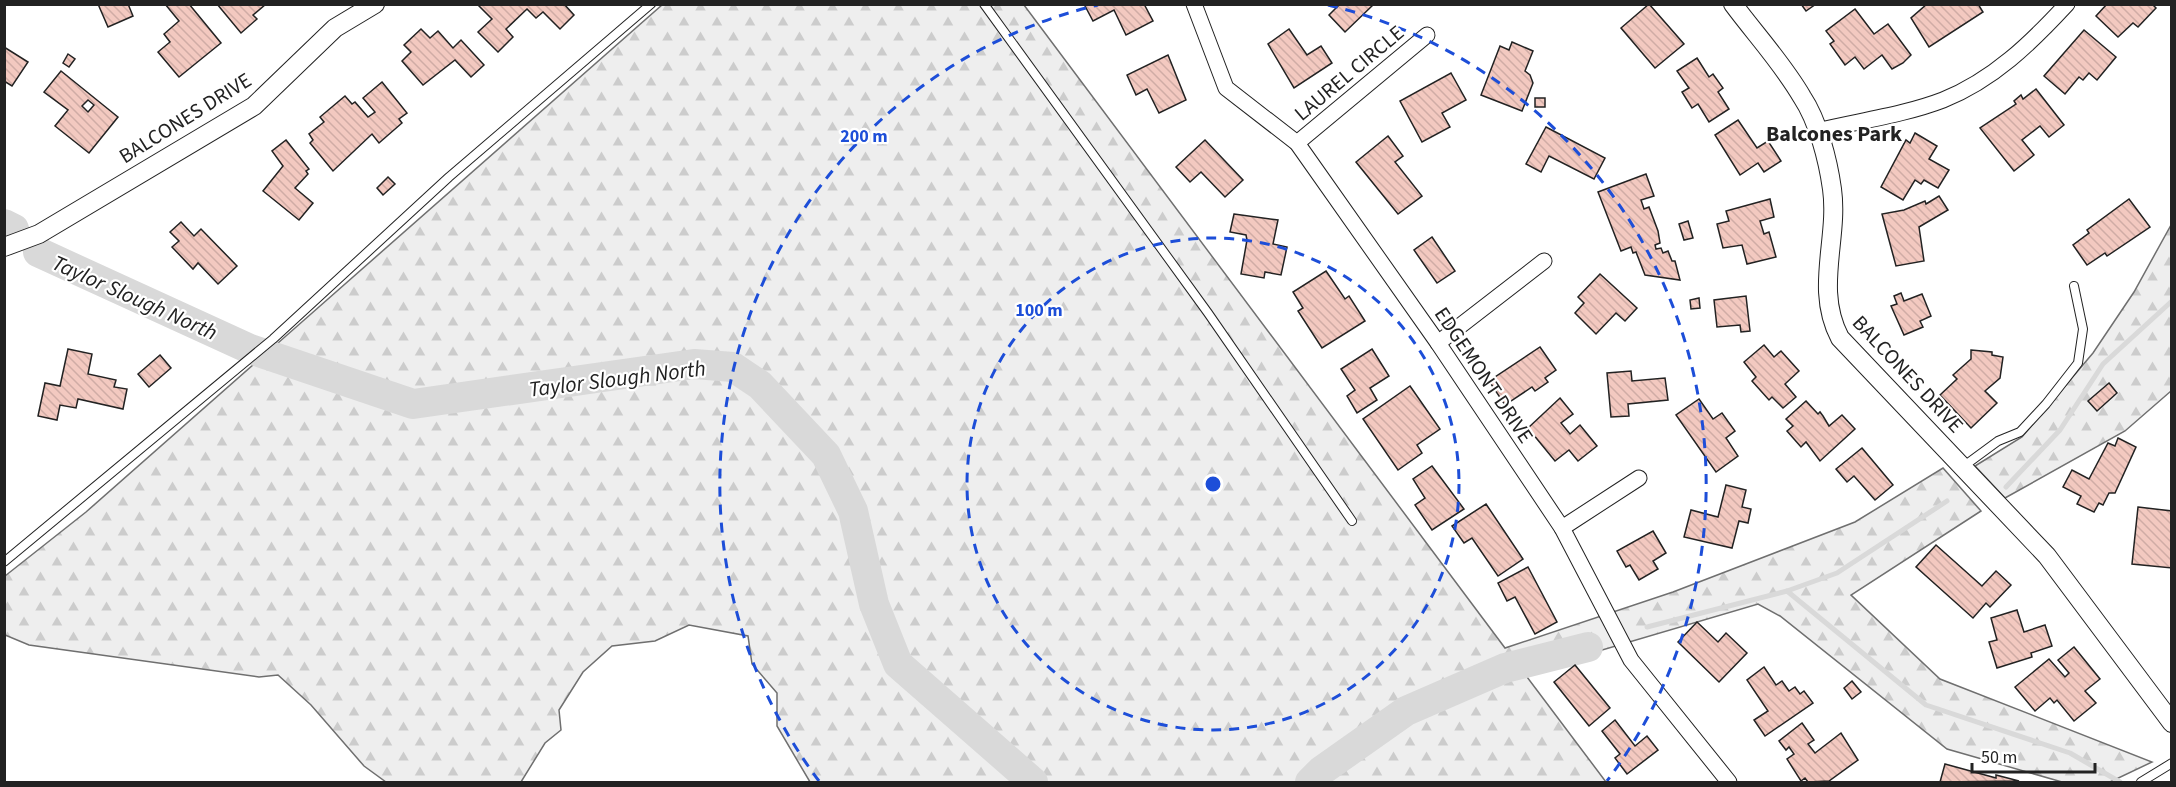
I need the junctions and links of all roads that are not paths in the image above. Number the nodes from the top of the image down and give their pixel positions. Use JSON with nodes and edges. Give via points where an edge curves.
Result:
{"nodes":[{"id":1,"x":375,"y":4,"type":"edge"},
{"id":2,"x":651,"y":4,"type":"edge"},
{"id":3,"x":984,"y":4,"type":"edge"},
{"id":4,"x":1194,"y":4,"type":"edge"},
{"id":5,"x":1733,"y":4,"type":"edge"},
{"id":6,"x":2067,"y":4,"type":"edge"},
{"id":7,"x":1427,"y":35,"type":"dead end"},
{"id":8,"x":1817,"y":130,"type":"junction"},
{"id":9,"x":1297,"y":143,"type":"junction"},
{"id":10,"x":4,"y":247,"type":"edge"},
{"id":11,"x":1544,"y":261,"type":"dead end"},
{"id":12,"x":2074,"y":286,"type":"dead end"},
{"id":13,"x":1438,"y":343,"type":"junction"},
{"id":14,"x":1964,"y":466,"type":"junction"},
{"id":15,"x":1639,"y":478,"type":"dead end"},
{"id":16,"x":1353,"y":521,"type":"dead end"},
{"id":17,"x":1562,"y":528,"type":"junction"},
{"id":18,"x":4,"y":562,"type":"edge"},
{"id":19,"x":2172,"y":723,"type":"edge"},
{"id":20,"x":2172,"y":763,"type":"edge"},
{"id":21,"x":1729,"y":783,"type":"edge"},
{"id":22,"x":2141,"y":783,"type":"edge"}],
"edges":[{"from":1,"to":10,"type":"street","name":"BALCONES DRIVE","via":[[335,28],[254,106],[39,234]]},
{"from":2,"to":18,"type":"lane","via":[[449,177],[273,339]]},
{"from":3,"to":16,"type":"lane"},
{"from":4,"to":9,"type":"street","name":"EDGEMONT DRIVE","via":[[1226,88]]},
{"from":5,"to":8,"type":"street","name":"BALCONES DRIVE","via":[[1803,98]]},
{"from":6,"to":8,"type":"street","via":[[2016,56],[1982,81],[1942,100]]},
{"from":7,"to":9,"type":"street","name":"LAUREL CIRCLE"},
{"from":8,"to":14,"type":"street","name":"BALCONES DRIVE","via":[[1832,190],[1827,293],[1831,322],[1840,338]]},
{"from":9,"to":13,"type":"street","name":"EDGEMONT DRIVE"},
{"from":11,"to":13,"type":"street"},
{"from":12,"to":14,"type":"lane","via":[[2083,329],[2078,363],[2020,432],[1998,441]]},
{"from":13,"to":17,"type":"street","name":"EDGEMONT DRIVE"},
{"from":14,"to":19,"type":"street","name":"BALCONES DRIVE","via":[[2047,556]]},
{"from":15,"to":17,"type":"street"},
{"from":17,"to":21,"type":"street","name":"EDGEMONT DRIVE","via":[[1631,660]]},
{"from":20,"to":22,"type":"lane"}]}
